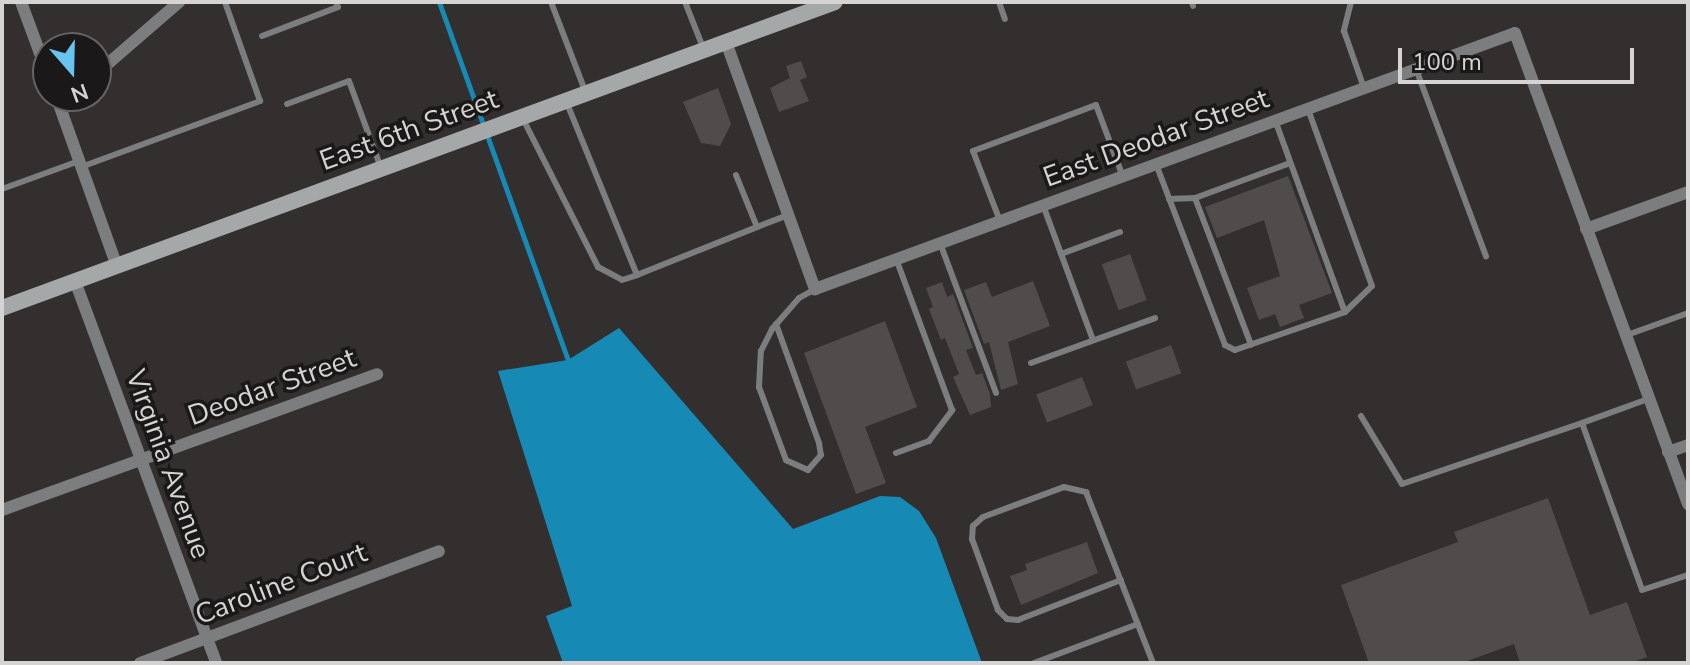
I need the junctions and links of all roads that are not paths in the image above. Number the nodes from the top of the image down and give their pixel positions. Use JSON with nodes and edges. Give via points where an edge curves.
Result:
{"nodes":[{"id":1,"x":21,"y":2,"type":"edge"},
{"id":2,"x":179,"y":2,"type":"edge"},
{"id":3,"x":225,"y":2,"type":"edge"},
{"id":4,"x":336,"y":2,"type":"edge"},
{"id":5,"x":551,"y":2,"type":"edge"},
{"id":6,"x":685,"y":2,"type":"edge"},
{"id":7,"x":835,"y":2,"type":"edge"},
{"id":8,"x":999,"y":2,"type":"edge"},
{"id":9,"x":1351,"y":2,"type":"edge"},
{"id":10,"x":1005,"y":19,"type":"dead end"},
{"id":11,"x":32,"y":32,"type":"edge"},
{"id":12,"x":262,"y":36,"type":"dead end"},
{"id":13,"x":726,"y":42,"type":"junction"},
{"id":14,"x":704,"y":50,"type":"junction"},
{"id":15,"x":112,"y":60,"type":"edge"},
{"id":16,"x":1416,"y":69,"type":"junction"},
{"id":17,"x":1364,"y":88,"type":"junction"},
{"id":18,"x":586,"y":93,"type":"junction"},
{"id":19,"x":565,"y":100,"type":"junction"},
{"id":20,"x":287,"y":104,"type":"dead end"},
{"id":21,"x":1308,"y":109,"type":"junction"},
{"id":22,"x":62,"y":112,"type":"edge"},
{"id":23,"x":517,"y":118,"type":"junction"},
{"id":24,"x":1275,"y":120,"type":"junction"},
{"id":25,"x":1290,"y":163,"type":"junction"},
{"id":26,"x":80,"y":164,"type":"junction"},
{"id":27,"x":1156,"y":164,"type":"junction"},
{"id":28,"x":381,"y":168,"type":"junction"},
{"id":29,"x":736,"y":175,"type":"dead end"},
{"id":30,"x":1123,"y":177,"type":"junction"},
{"id":31,"x":2,"y":189,"type":"edge"},
{"id":32,"x":1688,"y":192,"type":"edge"},
{"id":33,"x":1195,"y":198,"type":"junction"},
{"id":34,"x":1169,"y":199,"type":"junction"},
{"id":35,"x":1043,"y":205,"type":"junction"},
{"id":36,"x":788,"y":215,"type":"junction"},
{"id":37,"x":1000,"y":221,"type":"junction"},
{"id":38,"x":757,"y":227,"type":"junction"},
{"id":39,"x":1586,"y":229,"type":"junction"},
{"id":40,"x":1120,"y":232,"type":"dead end"},
{"id":41,"x":940,"y":243,"type":"junction"},
{"id":42,"x":1061,"y":254,"type":"junction"},
{"id":43,"x":1486,"y":256,"type":"dead end"},
{"id":44,"x":896,"y":259,"type":"junction"},
{"id":45,"x":117,"y":266,"type":"junction"},
{"id":46,"x":637,"y":275,"type":"junction"},
{"id":47,"x":75,"y":281,"type":"junction"},
{"id":48,"x":815,"y":289,"type":"junction"},
{"id":49,"x":2,"y":308,"type":"edge"},
{"id":50,"x":1345,"y":312,"type":"junction"},
{"id":51,"x":1688,"y":313,"type":"edge"},
{"id":52,"x":1155,"y":318,"type":"dead end"},
{"id":53,"x":776,"y":324,"type":"junction"},
{"id":54,"x":1625,"y":336,"type":"junction"},
{"id":55,"x":1093,"y":340,"type":"junction"},
{"id":56,"x":1251,"y":345,"type":"junction"},
{"id":57,"x":1031,"y":363,"type":"dead end"},
{"id":58,"x":377,"y":374,"type":"dead end"},
{"id":59,"x":996,"y":393,"type":"dead end"},
{"id":60,"x":1648,"y":399,"type":"junction"},
{"id":61,"x":1361,"y":416,"type":"dead end"},
{"id":62,"x":1582,"y":423,"type":"junction"},
{"id":63,"x":1688,"y":445,"type":"edge"},
{"id":64,"x":1668,"y":452,"type":"junction"},
{"id":65,"x":896,"y":453,"type":"dead end"},
{"id":66,"x":141,"y":460,"type":"junction"},
{"id":67,"x":1688,"y":504,"type":"edge"},
{"id":68,"x":2,"y":510,"type":"edge"},
{"id":69,"x":439,"y":551,"type":"dead end"},
{"id":70,"x":1688,"y":575,"type":"edge"},
{"id":71,"x":1121,"y":580,"type":"junction"},
{"id":72,"x":1138,"y":624,"type":"junction"},
{"id":73,"x":207,"y":638,"type":"junction"},
{"id":74,"x":140,"y":663,"type":"edge"},
{"id":75,"x":216,"y":663,"type":"edge"},
{"id":76,"x":1034,"y":663,"type":"edge"},
{"id":77,"x":1152,"y":663,"type":"edge"}],
"edges":[{"from":1,"to":11,"type":"street"},
{"from":2,"to":15,"type":"street"},
{"from":3,"to":26,"type":"lane","via":[[260,101]]},
{"from":4,"to":12,"type":"lane","via":[[338,7]]},
{"from":5,"to":18,"type":"lane"},
{"from":6,"to":14,"type":"lane"},
{"from":7,"to":13,"type":"main road","name":"East 6th Street"},
{"from":8,"to":10,"type":"lane"},
{"from":9,"to":17,"type":"lane","via":[[1344,31]]},
{"from":13,"to":14,"type":"main road","name":"East 6th Street"},
{"from":13,"to":36,"type":"street"},
{"from":14,"to":18,"type":"main road","name":"East 6th Street"},
{"from":16,"to":17,"type":"street","name":"East Deodar Street"},
{"from":16,"to":39,"type":"street","name":"East Deodar Street","via":[[1515,33]]},
{"from":16,"to":43,"type":"lane"},
{"from":17,"to":21,"type":"street","name":"East Deodar Street"},
{"from":18,"to":19,"type":"main road","name":"East 6th Street"},
{"from":19,"to":23,"type":"main road","name":"East 6th Street"},
{"from":19,"to":46,"type":"lane"},
{"from":20,"to":28,"type":"lane","via":[[349,81]]},
{"from":21,"to":24,"type":"street","name":"East Deodar Street"},
{"from":21,"to":50,"type":"lane","via":[[1372,286]]},
{"from":22,"to":26,"type":"street"},
{"from":23,"to":28,"type":"main road","name":"East 6th Street"},
{"from":23,"to":46,"type":"lane","via":[[598,267],[622,280]]},
{"from":24,"to":25,"type":"lane"},
{"from":24,"to":27,"type":"street","name":"East Deodar Street"},
{"from":25,"to":33,"type":"lane"},
{"from":25,"to":50,"type":"lane"},
{"from":26,"to":31,"type":"lane"},
{"from":26,"to":45,"type":"street"},
{"from":27,"to":30,"type":"street","name":"East Deodar Street"},
{"from":27,"to":34,"type":"lane"},
{"from":28,"to":45,"type":"main road","name":"East 6th Street"},
{"from":29,"to":38,"type":"lane"},
{"from":30,"to":35,"type":"street","name":"East Deodar Street"},
{"from":30,"to":37,"type":"lane","via":[[1096,105],[973,151]]},
{"from":32,"to":39,"type":"street"},
{"from":33,"to":34,"type":"lane"},
{"from":33,"to":56,"type":"lane"},
{"from":34,"to":56,"type":"lane","via":[[1225,345],[1235,350]]},
{"from":35,"to":37,"type":"street","name":"East Deodar Street"},
{"from":35,"to":42,"type":"lane"},
{"from":36,"to":38,"type":"lane"},
{"from":36,"to":48,"type":"street"},
{"from":37,"to":41,"type":"street","name":"East Deodar Street"},
{"from":38,"to":46,"type":"lane"},
{"from":39,"to":54,"type":"street"},
{"from":40,"to":42,"type":"lane"},
{"from":41,"to":44,"type":"street","name":"East Deodar Street"},
{"from":41,"to":59,"type":"lane"},
{"from":42,"to":55,"type":"lane"},
{"from":44,"to":48,"type":"street","name":"East Deodar Street"},
{"from":44,"to":65,"type":"lane","via":[[952,410],[929,441]]},
{"from":45,"to":47,"type":"main road","name":"East 6th Street"},
{"from":47,"to":49,"type":"main road","name":"East 6th Street"},
{"from":47,"to":66,"type":"street","name":"Virginia Avenue"},
{"from":48,"to":53,"type":"lane"},
{"from":50,"to":56,"type":"lane"},
{"from":51,"to":54,"type":"lane"},
{"from":52,"to":55,"type":"lane"},
{"from":53,"to":53,"type":"lane","via":[[761,351],[762,400],[786,460],[808,470],[821,455],[819,443]]},
{"from":54,"to":60,"type":"street"},
{"from":55,"to":57,"type":"lane"},
{"from":58,"to":66,"type":"street","name":"Deodar Street"},
{"from":60,"to":62,"type":"lane"},
{"from":60,"to":64,"type":"street"},
{"from":61,"to":62,"type":"lane","via":[[1402,484]]},
{"from":62,"to":70,"type":"lane","via":[[1642,590]]},
{"from":63,"to":64,"type":"street"},
{"from":64,"to":67,"type":"street"},
{"from":66,"to":68,"type":"street","name":"Deodar Street"},
{"from":66,"to":73,"type":"street","name":"Virginia Avenue"},
{"from":69,"to":73,"type":"street","name":"Caroline Court"},
{"from":71,"to":71,"type":"lane","via":[[1086,492],[1078,487],[983,517],[973,526],[972,539],[998,610],[1007,619],[1018,620]]},
{"from":71,"to":72,"type":"lane"},
{"from":72,"to":76,"type":"lane"},
{"from":72,"to":77,"type":"lane"},
{"from":73,"to":74,"type":"street","name":"Caroline Court"},
{"from":73,"to":75,"type":"street","name":"Virginia Avenue"}]}
